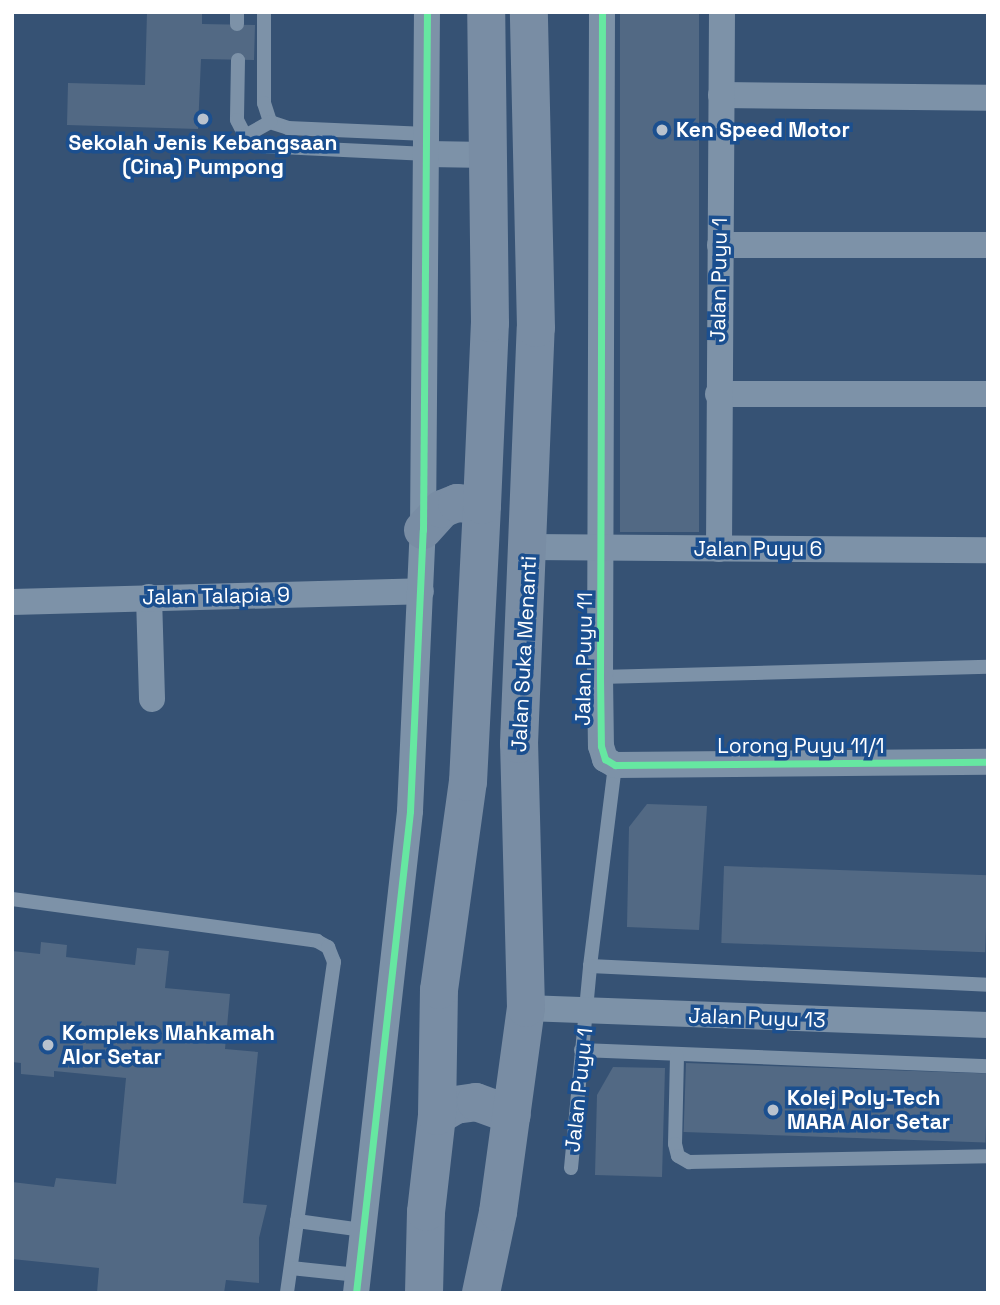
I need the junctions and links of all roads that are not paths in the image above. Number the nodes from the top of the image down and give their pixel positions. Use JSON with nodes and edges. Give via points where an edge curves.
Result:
{"nodes":[{"id":1,"x":264,"y":12,"type":"edge"},
{"id":2,"x":427,"y":12,"type":"edge"},
{"id":3,"x":486,"y":12,"type":"edge"},
{"id":4,"x":529,"y":12,"type":"edge"},
{"id":5,"x":602,"y":12,"type":"edge"},
{"id":6,"x":722,"y":12,"type":"edge"},
{"id":7,"x":238,"y":60,"type":"dead end"},
{"id":8,"x":721,"y":95,"type":"junction"},
{"id":9,"x":988,"y":98,"type":"edge"},
{"id":10,"x":270,"y":122,"type":"junction"},
{"id":11,"x":245,"y":136,"type":"junction"},
{"id":12,"x":427,"y":144,"type":"junction"},
{"id":13,"x":488,"y":155,"type":"junction"},
{"id":14,"x":720,"y":245,"type":"junction"},
{"id":15,"x":988,"y":245,"type":"edge"},
{"id":16,"x":718,"y":394,"type":"junction"},
{"id":17,"x":988,"y":394,"type":"edge"},
{"id":18,"x":482,"y":505,"type":"junction"},
{"id":19,"x":424,"y":530,"type":"junction"},
{"id":20,"x":529,"y":547,"type":"junction"},
{"id":21,"x":604,"y":548,"type":"junction"},
{"id":22,"x":719,"y":548,"type":"junction"},
{"id":23,"x":988,"y":550,"type":"edge"},
{"id":24,"x":421,"y":590,"type":"junction"},
{"id":25,"x":149,"y":597,"type":"junction"},
{"id":26,"x":12,"y":602,"type":"edge"},
{"id":27,"x":988,"y":667,"type":"edge"},
{"id":28,"x":600,"y":677,"type":"junction"},
{"id":29,"x":152,"y":699,"type":"dead end"},
{"id":30,"x":988,"y":762,"type":"edge"},
{"id":31,"x":615,"y":765,"type":"junction"},
{"id":32,"x":12,"y":899,"type":"edge"},
{"id":33,"x":590,"y":966,"type":"junction"},
{"id":34,"x":988,"y":985,"type":"edge"},
{"id":35,"x":526,"y":1008,"type":"junction"},
{"id":36,"x":586,"y":1012,"type":"junction"},
{"id":37,"x":988,"y":1025,"type":"edge"},
{"id":38,"x":581,"y":1050,"type":"junction"},
{"id":39,"x":677,"y":1056,"type":"junction"},
{"id":40,"x":988,"y":1066,"type":"edge"},
{"id":41,"x":512,"y":1115,"type":"junction"},
{"id":42,"x":438,"y":1116,"type":"junction"},
{"id":43,"x":988,"y":1156,"type":"edge"},
{"id":44,"x":571,"y":1168,"type":"dead end"},
{"id":45,"x":297,"y":1221,"type":"junction"},
{"id":46,"x":363,"y":1230,"type":"junction"},
{"id":47,"x":291,"y":1268,"type":"junction"},
{"id":48,"x":357,"y":1284,"type":"edge"},
{"id":49,"x":287,"y":1293,"type":"edge"},
{"id":50,"x":424,"y":1293,"type":"edge"},
{"id":51,"x":481,"y":1293,"type":"edge"}],
"edges":[{"from":1,"to":10,"type":"lane","via":[[264,103]]},
{"from":2,"to":12,"type":"street"},
{"from":3,"to":13,"type":"main road"},
{"from":4,"to":20,"type":"main road","name":"Jalan Suka Menanti","via":[[536,328]]},
{"from":5,"to":21,"type":"street","name":"Jalan Puyu 11"},
{"from":6,"to":8,"type":"street","name":"Jalan Puyu 1"},
{"from":7,"to":11,"type":"lane","via":[[237,120]]},
{"from":8,"to":9,"type":"street"},
{"from":8,"to":14,"type":"street","name":"Jalan Puyu 1"},
{"from":10,"to":11,"type":"lane"},
{"from":10,"to":12,"type":"lane"},
{"from":11,"to":12,"type":"lane","via":[[259,146]]},
{"from":12,"to":13,"type":"street"},
{"from":12,"to":19,"type":"street"},
{"from":13,"to":18,"type":"main road","via":[[490,323]]},
{"from":14,"to":15,"type":"street"},
{"from":14,"to":16,"type":"street","name":"Jalan Puyu 1"},
{"from":16,"to":17,"type":"street"},
{"from":16,"to":22,"type":"street","name":"Jalan Puyu 1"},
{"from":18,"to":19,"type":"main road","via":[[457,503],[442,509]]},
{"from":18,"to":42,"type":"main road","via":[[468,782],[439,990]]},
{"from":19,"to":24,"type":"street"},
{"from":20,"to":21,"type":"street","name":"Jalan Puyu 6"},
{"from":20,"to":35,"type":"main road","name":"Jalan Suka Menanti","via":[[519,744]]},
{"from":21,"to":22,"type":"street","name":"Jalan Puyu 6"},
{"from":21,"to":28,"type":"street","name":"Jalan Puyu 11"},
{"from":22,"to":23,"type":"street","name":"Jalan Puyu 6"},
{"from":24,"to":25,"type":"street","name":"Jalan Talapia 9"},
{"from":24,"to":46,"type":"street","via":[[410,811]]},
{"from":25,"to":26,"type":"street","name":"Jalan Talapia 9"},
{"from":25,"to":29,"type":"street"},
{"from":27,"to":28,"type":"lane"},
{"from":28,"to":31,"type":"street","name":"Jalan Puyu 11","via":[[601,746],[605,759]]},
{"from":30,"to":31,"type":"street","name":"Lorong Puyu 11/1"},
{"from":31,"to":33,"type":"lane","name":"Jalan Puyu 1"},
{"from":32,"to":45,"type":"lane","via":[[317,941],[328,947],[334,962]]},
{"from":33,"to":34,"type":"lane"},
{"from":33,"to":36,"type":"lane","name":"Jalan Puyu 1"},
{"from":35,"to":36,"type":"street","name":"Jalan Puyu 13"},
{"from":35,"to":41,"type":"main road","name":"Jalan Suka Menanti"},
{"from":36,"to":37,"type":"street","name":"Jalan Puyu 13"},
{"from":36,"to":38,"type":"lane","name":"Jalan Puyu 1"},
{"from":38,"to":39,"type":"lane"},
{"from":38,"to":44,"type":"lane","name":"Jalan Puyu 1"},
{"from":39,"to":40,"type":"lane"},
{"from":39,"to":43,"type":"lane","via":[[675,1144],[678,1156],[689,1162]]},
{"from":41,"to":42,"type":"main road","via":[[476,1102],[456,1105]]},
{"from":41,"to":51,"type":"main road","name":"Jalan Suka Menanti"},
{"from":42,"to":50,"type":"main road","via":[[426,1212]]},
{"from":45,"to":46,"type":"lane"},
{"from":45,"to":47,"type":"lane"},
{"from":46,"to":48,"type":"street"},
{"from":47,"to":48,"type":"lane"},
{"from":47,"to":49,"type":"lane"}]}
